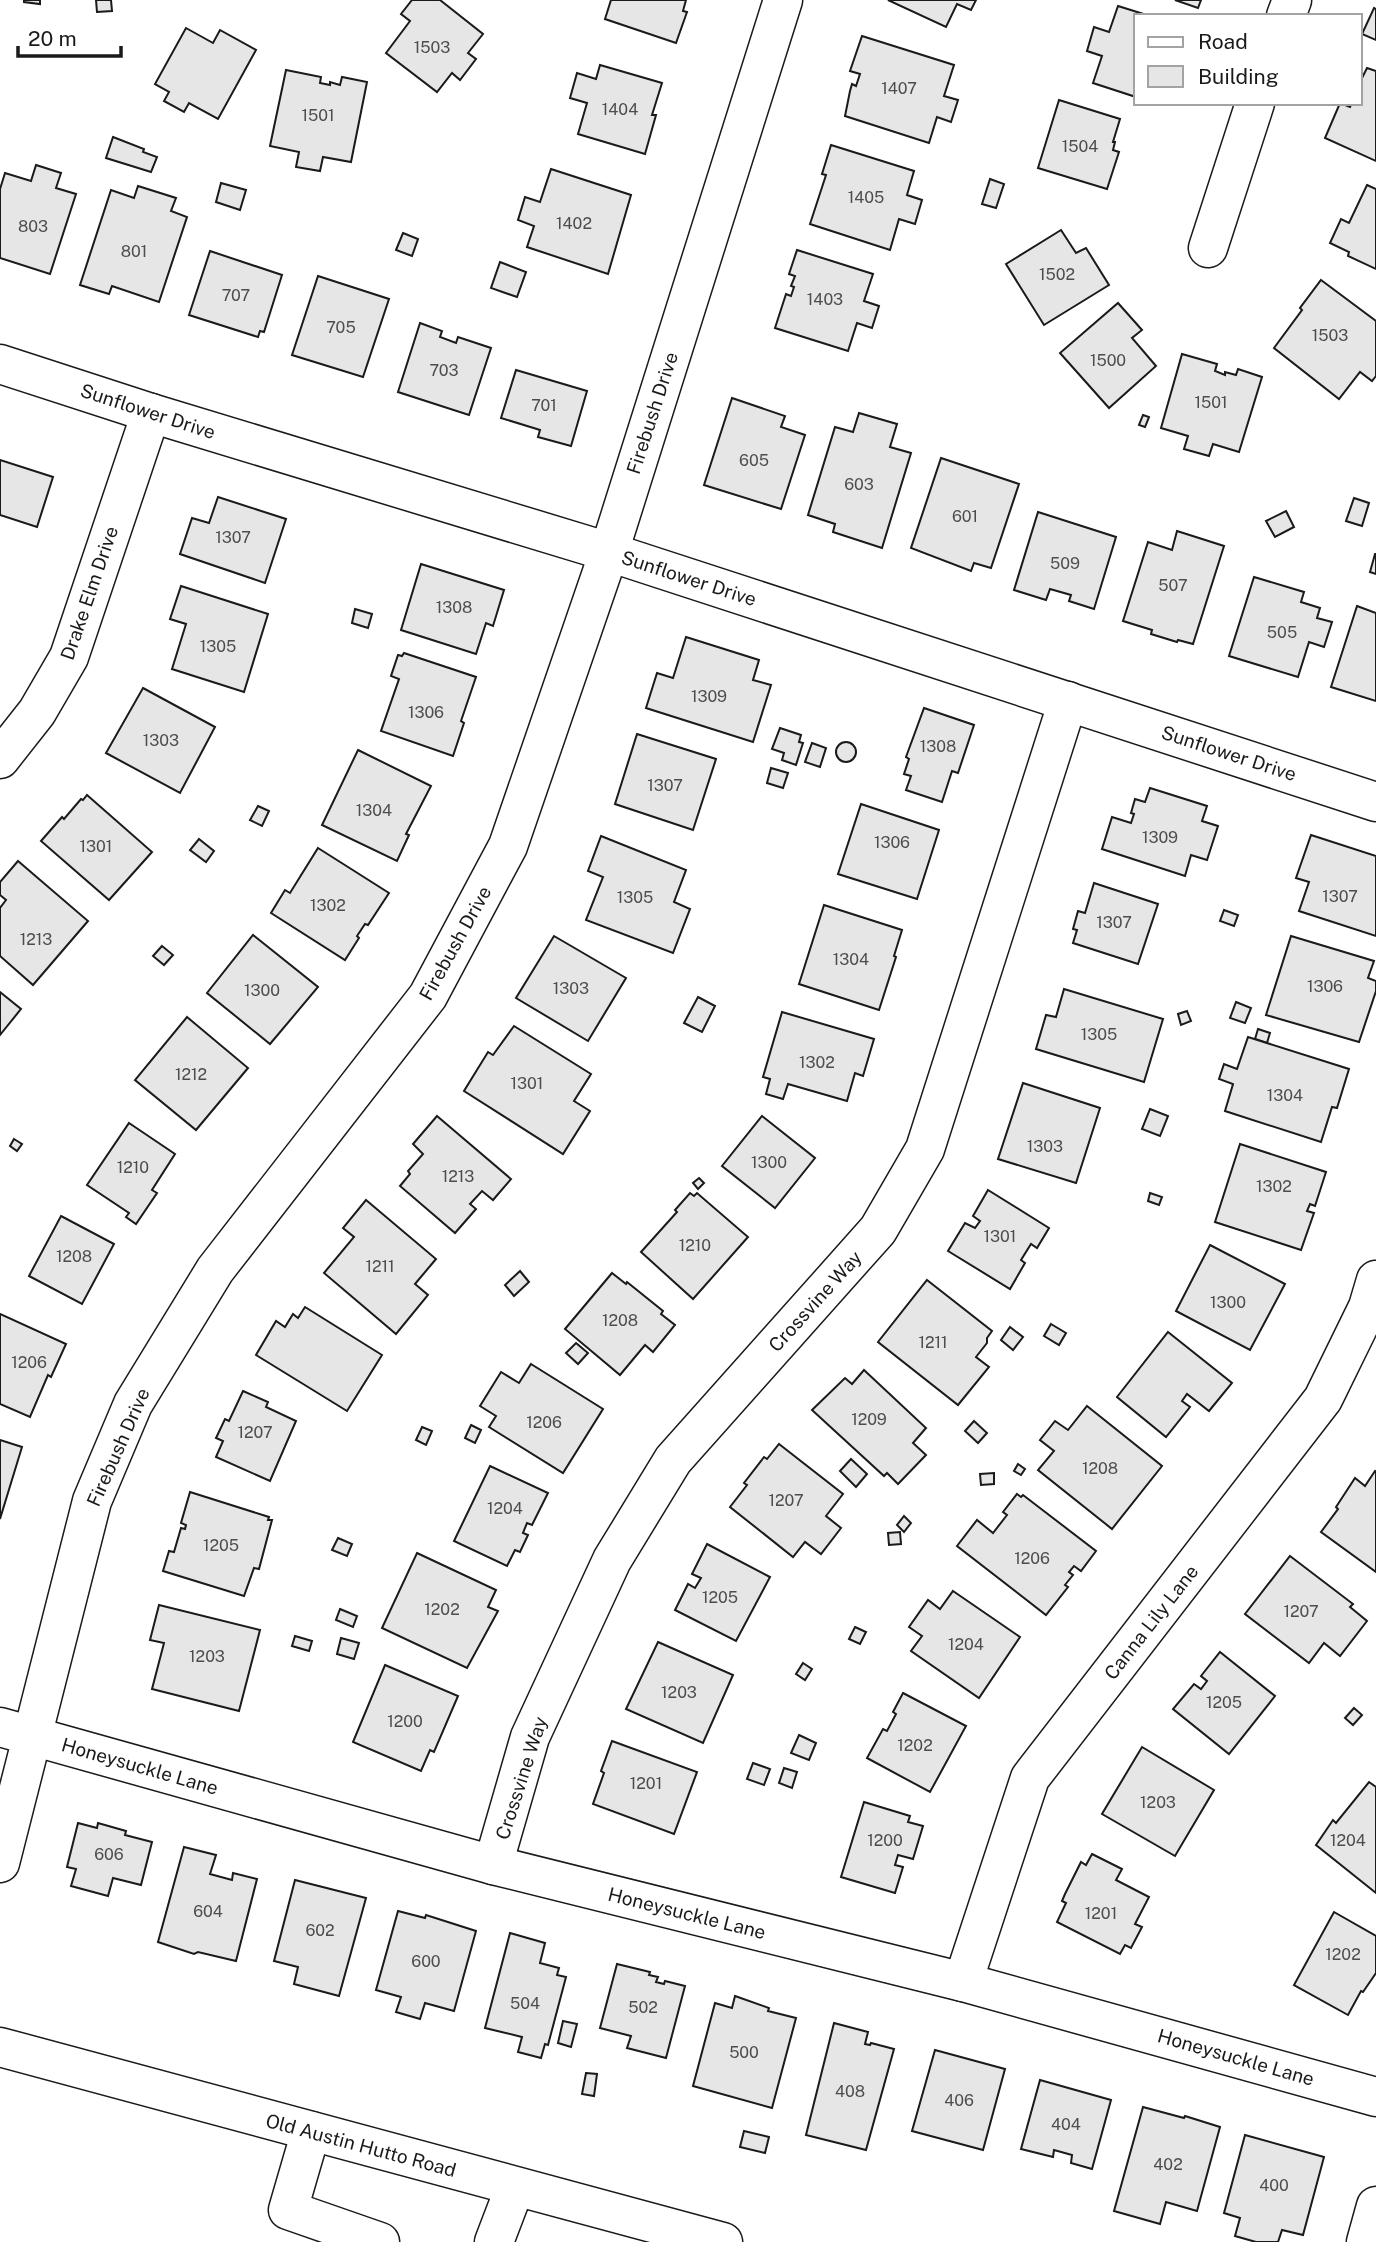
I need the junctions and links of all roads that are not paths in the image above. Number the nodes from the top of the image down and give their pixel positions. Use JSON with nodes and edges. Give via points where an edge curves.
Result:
{"nodes":[{"id":1,"x":783,"y":0,"type":"edge"},
{"id":2,"x":1254,"y":105,"type":"edge"},
{"id":3,"x":1208,"y":248,"type":"dead end"},
{"id":4,"x":0,"y":364,"type":"edge"},
{"id":5,"x":151,"y":413,"type":"junction"},
{"id":6,"x":609,"y":552,"type":"junction"},
{"id":7,"x":1068,"y":701,"type":"junction"},
{"id":8,"x":0,"y":759,"type":"edge"},
{"id":9,"x":1376,"y":802,"type":"edge"},
{"id":10,"x":1376,"y":1280,"type":"edge"},
{"id":11,"x":16,"y":1730,"type":"edge"},
{"id":12,"x":0,"y":1863,"type":"edge"},
{"id":13,"x":493,"y":1865,"type":"junction"},
{"id":14,"x":964,"y":1982,"type":"junction"},
{"id":15,"x":0,"y":2047,"type":"edge"},
{"id":16,"x":1376,"y":2096,"type":"edge"},
{"id":17,"x":311,"y":2131,"type":"junction"},
{"id":18,"x":515,"y":2187,"type":"junction"},
{"id":19,"x":1376,"y":2206,"type":"edge"},
{"id":20,"x":717,"y":2241,"type":"edge"},
{"id":21,"x":380,"y":2242,"type":"edge"},
{"id":22,"x":494,"y":2242,"type":"edge"},
{"id":23,"x":1366,"y":2242,"type":"edge"}],
"edges":[{"from":1,"to":6,"type":"street","name":"Firebush Drive"},
{"from":2,"to":3,"type":"street"},
{"from":4,"to":5,"type":"street","name":"Sunflower Drive"},
{"from":5,"to":6,"type":"street","name":"Sunflower Drive"},
{"from":5,"to":8,"type":"street","name":"Drake Elm Drive","via":[[69,657],[37,712]]},
{"from":6,"to":7,"type":"street","name":"Sunflower Drive"},
{"from":6,"to":11,"type":"street","name":"Firebush Drive","via":[[508,846],[428,996],[215,1270],[133,1404],[92,1501]]},
{"from":7,"to":9,"type":"street","name":"Sunflower Drive"},
{"from":7,"to":13,"type":"street","name":"Crossvine Way","via":[[925,1149],[878,1230],[674,1460],[612,1560],[530,1737]]},
{"from":10,"to":14,"type":"street","name":"Canna Lily Lane","via":[[1368,1307],[1323,1399],[1030,1778]]},
{"from":11,"to":12,"type":"street","name":"Firebush Drive"},
{"from":11,"to":13,"type":"street","name":"Honeysuckle Lane"},
{"from":13,"to":14,"type":"street","name":"Honeysuckle Lane"},
{"from":14,"to":16,"type":"street","name":"Honeysuckle Lane"},
{"from":15,"to":17,"type":"street","name":"Old Austin Hutto Road"},
{"from":17,"to":18,"type":"street","name":"Old Austin Hutto Road"},
{"from":17,"to":21,"type":"street","via":[[288,2210]]},
{"from":18,"to":20,"type":"street","name":"Old Austin Hutto Road"},
{"from":18,"to":22,"type":"street"},
{"from":19,"to":23,"type":"street"}]}
